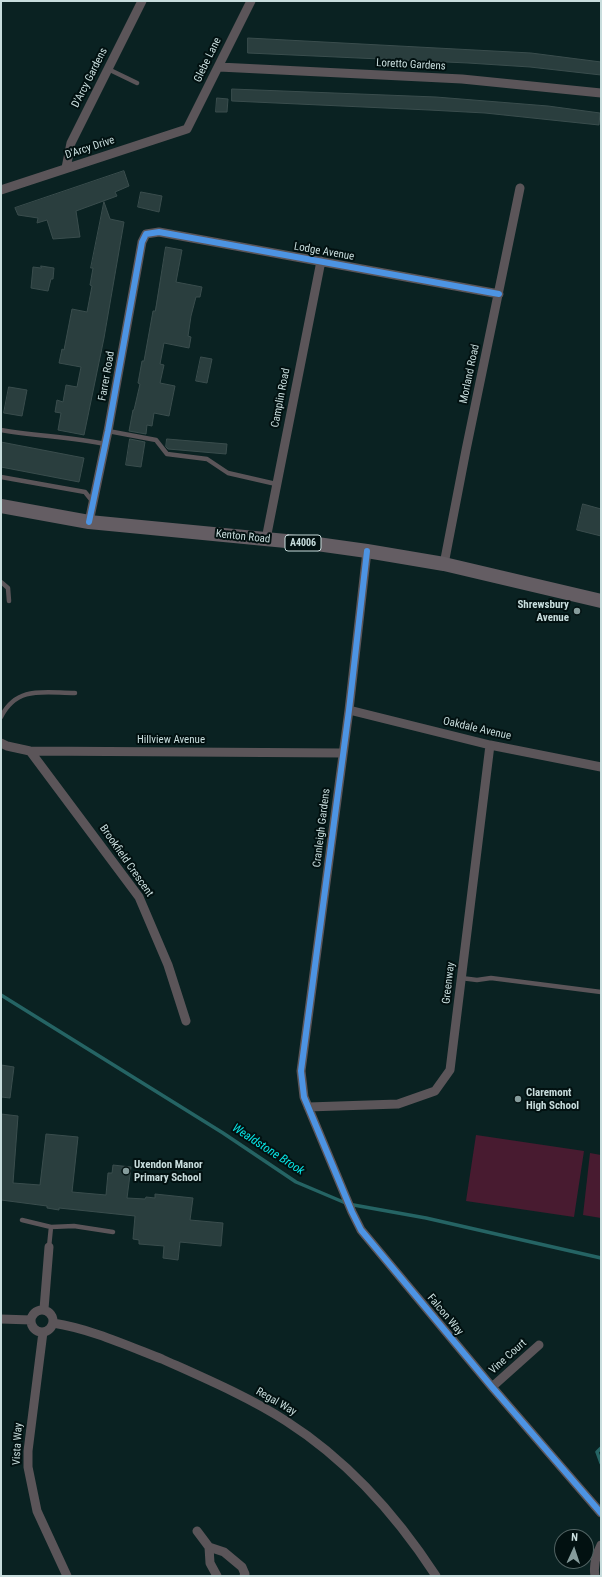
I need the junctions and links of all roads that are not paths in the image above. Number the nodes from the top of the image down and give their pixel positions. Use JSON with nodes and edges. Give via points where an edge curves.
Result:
{"nodes":[{"id":1,"x":142,"y":1,"type":"edge"},
{"id":2,"x":251,"y":1,"type":"edge"},
{"id":3,"x":218,"y":67,"type":"junction"},
{"id":4,"x":108,"y":69,"type":"junction"},
{"id":5,"x":137,"y":83,"type":"dead end"},
{"id":6,"x":601,"y":93,"type":"edge"},
{"id":7,"x":187,"y":129,"type":"joint"},
{"id":8,"x":66,"y":168,"type":"junction"},
{"id":9,"x":520,"y":188,"type":"dead end"},
{"id":10,"x":1,"y":190,"type":"edge"},
{"id":11,"x":146,"y":234,"type":"joint"},
{"id":12,"x":321,"y":262,"type":"junction"},
{"id":13,"x":499,"y":294,"type":"junction"},
{"id":14,"x":1,"y":430,"type":"edge"},
{"id":15,"x":108,"y":431,"type":"junction"},
{"id":16,"x":105,"y":444,"type":"junction"},
{"id":17,"x":1,"y":477,"type":"edge"},
{"id":18,"x":276,"y":484,"type":"junction"},
{"id":19,"x":93,"y":502,"type":"junction"},
{"id":20,"x":1,"y":506,"type":"edge"},
{"id":21,"x":89,"y":522,"type":"junction"},
{"id":22,"x":266,"y":539,"type":"junction"},
{"id":23,"x":367,"y":551,"type":"junction"},
{"id":24,"x":444,"y":564,"type":"junction"},
{"id":25,"x":1,"y":582,"type":"edge"},
{"id":26,"x":9,"y":601,"type":"dead end"},
{"id":27,"x":601,"y":601,"type":"edge"},
{"id":28,"x":75,"y":693,"type":"dead end"},
{"id":29,"x":349,"y":710,"type":"junction"},
{"id":30,"x":1,"y":717,"type":"edge"},
{"id":31,"x":1,"y":743,"type":"edge"},
{"id":32,"x":490,"y":745,"type":"junction"},
{"id":33,"x":30,"y":751,"type":"junction"},
{"id":34,"x":342,"y":753,"type":"junction"},
{"id":35,"x":601,"y":767,"type":"edge"},
{"id":36,"x":461,"y":978,"type":"junction"},
{"id":37,"x":601,"y":992,"type":"edge"},
{"id":38,"x":186,"y":1021,"type":"dead end"},
{"id":39,"x":308,"y":1108,"type":"junction"},
{"id":40,"x":22,"y":1220,"type":"dead end"},
{"id":41,"x":51,"y":1227,"type":"junction"},
{"id":42,"x":113,"y":1232,"type":"dead end"},
{"id":43,"x":50,"y":1247,"type":"joint"},
{"id":44,"x":44,"y":1309,"type":"junction"},
{"id":45,"x":1,"y":1319,"type":"edge"},
{"id":46,"x":31,"y":1320,"type":"junction"},
{"id":47,"x":53,"y":1323,"type":"junction"},
{"id":48,"x":43,"y":1332,"type":"junction"},
{"id":49,"x":539,"y":1345,"type":"dead end"},
{"id":50,"x":492,"y":1387,"type":"junction"},
{"id":51,"x":601,"y":1513,"type":"edge"},
{"id":52,"x":197,"y":1531,"type":"dead end"},
{"id":53,"x":601,"y":1545,"type":"edge"},
{"id":54,"x":209,"y":1546,"type":"junction"},
{"id":55,"x":67,"y":1576,"type":"edge"},
{"id":56,"x":217,"y":1576,"type":"edge"},
{"id":57,"x":244,"y":1576,"type":"edge"},
{"id":58,"x":436,"y":1576,"type":"edge"},
{"id":59,"x":595,"y":1576,"type":"edge"}],
"edges":[{"from":1,"to":4,"type":"street","name":"D'Arcy Gardens"},
{"from":2,"to":3,"type":"street","name":"Glebe Lane"},
{"from":3,"to":6,"type":"street","name":"Loretto Gardens","via":[[462,79]]},
{"from":3,"to":7,"type":"street","name":"Glebe Lane"},
{"from":4,"to":5,"type":"lane"},
{"from":4,"to":8,"type":"street","name":"D'Arcy Gardens","via":[[71,143]]},
{"from":7,"to":8,"type":"street","name":"D'Arcy Drive"},
{"from":8,"to":10,"type":"street","name":"D'Arcy Drive"},
{"from":9,"to":13,"type":"street","name":"Morland Road"},
{"from":11,"to":12,"type":"street","name":"Lodge Avenue","via":[[159,232]]},
{"from":11,"to":15,"type":"street","name":"Farrer Road","via":[[142,242]]},
{"from":12,"to":13,"type":"street","name":"Lodge Avenue"},
{"from":12,"to":18,"type":"street","name":"Camplin Road"},
{"from":13,"to":24,"type":"street","name":"Morland Road"},
{"from":14,"to":16,"type":"lane","via":[[61,436]]},
{"from":15,"to":16,"type":"street","name":"Farrer Road"},
{"from":15,"to":18,"type":"lane","via":[[156,440],[166,454],[207,459],[228,473]]},
{"from":16,"to":19,"type":"street","name":"Farrer Road"},
{"from":17,"to":19,"type":"lane","via":[[85,492]]},
{"from":18,"to":22,"type":"street","name":"Camplin Road"},
{"from":19,"to":21,"type":"street","name":"Farrer Road"},
{"from":20,"to":21,"type":"main road","name":"Kenton Road","number":"A4006"},
{"from":21,"to":22,"type":"main road","name":"Kenton Road","number":"A4006"},
{"from":22,"to":23,"type":"main road","name":"Kenton Road","number":"A4006"},
{"from":23,"to":24,"type":"main road","name":"Kenton Road","number":"A4006"},
{"from":23,"to":29,"type":"street","name":"Cranleigh Gardens"},
{"from":24,"to":27,"type":"main road","name":"Kenton Road","number":"A4006"},
{"from":25,"to":26,"type":"lane","via":[[8,588]]},
{"from":28,"to":30,"type":"lane","via":[[36,693],[20,696],[7,705]]},
{"from":29,"to":32,"type":"street","name":"Oakdale Avenue"},
{"from":29,"to":34,"type":"street","name":"Cranleigh Gardens"},
{"from":31,"to":33,"type":"street","name":"Hillview Avenue"},
{"from":32,"to":35,"type":"street","name":"Oakdale Avenue"},
{"from":32,"to":36,"type":"street","name":"Greenway"},
{"from":33,"to":34,"type":"street","name":"Hillview Avenue"},
{"from":33,"to":38,"type":"street","name":"Brookfield Crescent","via":[[139,897],[168,965]]},
{"from":34,"to":39,"type":"street","name":"Cranleigh Gardens","via":[[301,1070]]},
{"from":36,"to":37,"type":"lane","via":[[491,978]]},
{"from":36,"to":39,"type":"street","name":"Greenway","via":[[450,1070],[435,1090],[398,1104]]},
{"from":39,"to":50,"type":"street","name":"Falcon Way","via":[[361,1230]]},
{"from":40,"to":41,"type":"lane"},
{"from":41,"to":42,"type":"lane","via":[[74,1226]]},
{"from":41,"to":43,"type":"lane"},
{"from":43,"to":44,"type":"street"},
{"from":44,"to":46,"type":"street","via":[[35,1312]]},
{"from":44,"to":47,"type":"street","via":[[52,1314]]},
{"from":45,"to":46,"type":"street"},
{"from":46,"to":48,"type":"street","via":[[36,1330]]},
{"from":47,"to":48,"type":"street"},
{"from":47,"to":58,"type":"street","name":"Regal Way","via":[[99,1334],[182,1368],[286,1421],[352,1473],[418,1547]]},
{"from":48,"to":55,"type":"street","name":"Vista Way","via":[[28,1467],[37,1511]]},
{"from":49,"to":50,"type":"street","name":"Vine Court"},
{"from":50,"to":51,"type":"street","name":"Falcon Way"},
{"from":52,"to":54,"type":"street"},
{"from":53,"to":59,"type":"street","via":[[596,1555]]},
{"from":54,"to":56,"type":"street","via":[[210,1562]]},
{"from":54,"to":57,"type":"street","via":[[224,1552],[242,1567]]}]}
